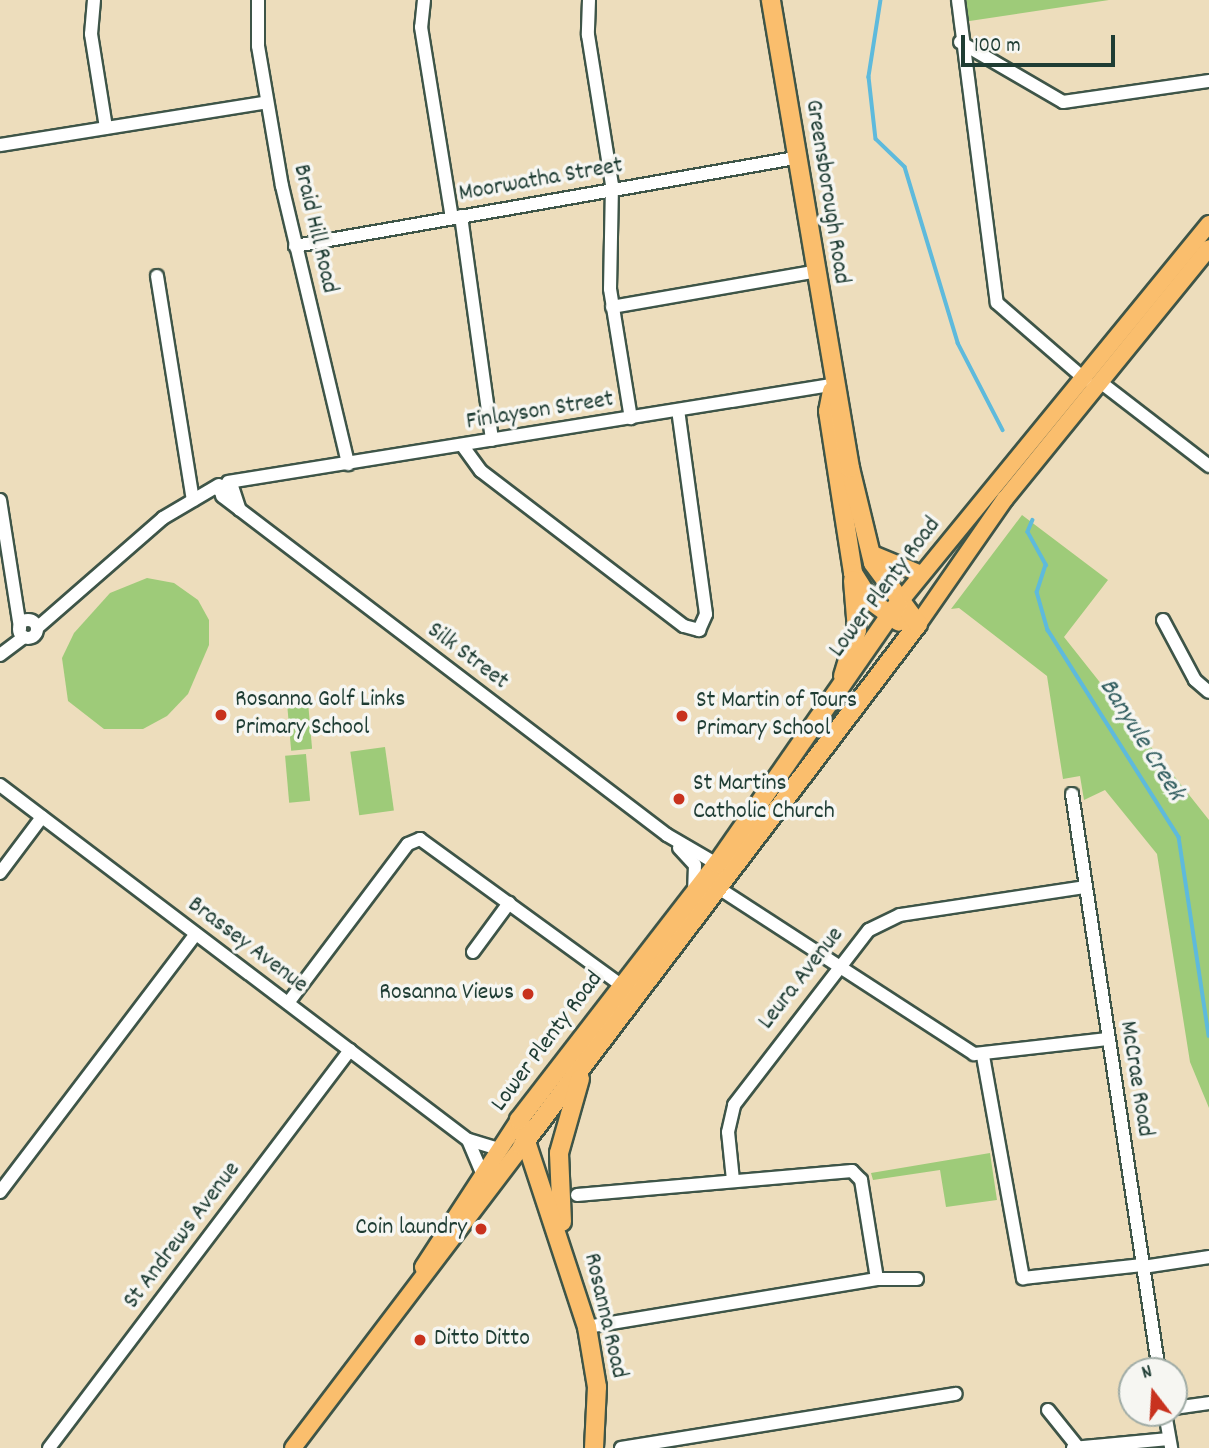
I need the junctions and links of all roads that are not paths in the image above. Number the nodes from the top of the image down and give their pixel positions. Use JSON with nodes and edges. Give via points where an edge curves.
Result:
{"nodes":[{"id":1,"x":94,"y":0,"type":"edge"},
{"id":2,"x":258,"y":0,"type":"edge"},
{"id":3,"x":424,"y":0,"type":"edge"},
{"id":4,"x":589,"y":0,"type":"edge"},
{"id":5,"x":771,"y":0,"type":"edge"},
{"id":6,"x":958,"y":0,"type":"edge"},
{"id":7,"x":960,"y":42,"type":"junction"},
{"id":8,"x":1209,"y":81,"type":"edge"},
{"id":9,"x":267,"y":102,"type":"junction"},
{"id":10,"x":106,"y":128,"type":"junction"},
{"id":11,"x":0,"y":145,"type":"edge"},
{"id":12,"x":795,"y":158,"type":"junction"},
{"id":13,"x":611,"y":190,"type":"junction"},
{"id":14,"x":456,"y":217,"type":"junction"},
{"id":15,"x":1209,"y":224,"type":"edge"},
{"id":16,"x":295,"y":246,"type":"junction"},
{"id":17,"x":1209,"y":248,"type":"edge"},
{"id":18,"x":813,"y":272,"type":"junction"},
{"id":19,"x":157,"y":276,"type":"dead end"},
{"id":20,"x":612,"y":307,"type":"junction"},
{"id":21,"x":1086,"y":380,"type":"junction"},
{"id":22,"x":1104,"y":385,"type":"junction"},
{"id":23,"x":832,"y":388,"type":"junction"},
{"id":24,"x":678,"y":410,"type":"junction"},
{"id":25,"x":631,"y":418,"type":"junction"},
{"id":26,"x":492,"y":440,"type":"junction"},
{"id":27,"x":462,"y":445,"type":"junction"},
{"id":28,"x":348,"y":464,"type":"junction"},
{"id":29,"x":1209,"y":466,"type":"edge"},
{"id":30,"x":226,"y":490,"type":"junction"},
{"id":31,"x":0,"y":500,"type":"edge"},
{"id":32,"x":193,"y":500,"type":"junction"},
{"id":33,"x":870,"y":553,"type":"junction"},
{"id":34,"x":850,"y":561,"type":"junction"},
{"id":35,"x":921,"y":574,"type":"junction"},
{"id":36,"x":894,"y":610,"type":"junction"},
{"id":37,"x":1163,"y":620,"type":"dead end"},
{"id":38,"x":27,"y":627,"type":"junction"},
{"id":39,"x":915,"y":628,"type":"junction"},
{"id":40,"x":869,"y":650,"type":"junction"},
{"id":41,"x":5,"y":651,"type":"edge"},
{"id":42,"x":900,"y":651,"type":"junction"},
{"id":43,"x":1209,"y":692,"type":"edge"},
{"id":44,"x":835,"y":699,"type":"junction"},
{"id":45,"x":0,"y":785,"type":"edge"},
{"id":46,"x":1072,"y":794,"type":"dead end"},
{"id":47,"x":42,"y":817,"type":"junction"},
{"id":48,"x":667,"y":835,"type":"junction"},
{"id":49,"x":717,"y":864,"type":"junction"},
{"id":50,"x":0,"y":873,"type":"edge"},
{"id":51,"x":1085,"y":887,"type":"junction"},
{"id":52,"x":720,"y":889,"type":"junction"},
{"id":53,"x":694,"y":892,"type":"junction"},
{"id":54,"x":509,"y":902,"type":"junction"},
{"id":55,"x":196,"y":934,"type":"junction"},
{"id":56,"x":473,"y":952,"type":"dead end"},
{"id":57,"x":838,"y":968,"type":"junction"},
{"id":58,"x":621,"y":985,"type":"junction"},
{"id":59,"x":288,"y":1003,"type":"junction"},
{"id":60,"x":1108,"y":1039,"type":"junction"},
{"id":61,"x":350,"y":1050,"type":"junction"},
{"id":62,"x":593,"y":1050,"type":"junction"},
{"id":63,"x":984,"y":1056,"type":"junction"},
{"id":64,"x":538,"y":1091,"type":"junction"},
{"id":65,"x":562,"y":1091,"type":"junction"},
{"id":66,"x":525,"y":1122,"type":"junction"},
{"id":67,"x":468,"y":1140,"type":"junction"},
{"id":68,"x":522,"y":1146,"type":"junction"},
{"id":69,"x":499,"y":1149,"type":"junction"},
{"id":70,"x":559,"y":1153,"type":"junction"},
{"id":71,"x":482,"y":1173,"type":"junction"},
{"id":72,"x":733,"y":1180,"type":"junction"},
{"id":73,"x":0,"y":1192,"type":"edge"},
{"id":74,"x":577,"y":1195,"type":"dead end"},
{"id":75,"x":561,"y":1236,"type":"junction"},
{"id":76,"x":1209,"y":1257,"type":"edge"},
{"id":77,"x":1142,"y":1266,"type":"junction"},
{"id":78,"x":877,"y":1279,"type":"junction"},
{"id":79,"x":917,"y":1279,"type":"dead end"},
{"id":80,"x":404,"y":1303,"type":"junction"},
{"id":81,"x":587,"y":1327,"type":"junction"},
{"id":82,"x":1157,"y":1357,"type":"edge"},
{"id":83,"x":956,"y":1394,"type":"dead end"},
{"id":84,"x":1209,"y":1403,"type":"edge"},
{"id":85,"x":1188,"y":1406,"type":"edge"},
{"id":86,"x":1048,"y":1410,"type":"dead end"},
{"id":87,"x":1170,"y":1443,"type":"edge"},
{"id":88,"x":1074,"y":1447,"type":"edge"},
{"id":89,"x":49,"y":1448,"type":"edge"},
{"id":90,"x":293,"y":1448,"type":"edge"},
{"id":91,"x":594,"y":1448,"type":"edge"},
{"id":92,"x":621,"y":1448,"type":"edge"}],
"edges":[{"from":1,"to":10,"type":"street","via":[[91,34]]},
{"from":2,"to":9,"type":"street","name":"Braid Hill Road","via":[[256,28]]},
{"from":3,"to":14,"type":"street","via":[[421,27]]},
{"from":4,"to":13,"type":"street","via":[[588,35]]},
{"from":5,"to":12,"type":"highway","name":"Greensborough Road"},
{"from":6,"to":7,"type":"street"},
{"from":7,"to":8,"type":"street","via":[[1063,102]]},
{"from":7,"to":21,"type":"street","via":[[997,303]]},
{"from":9,"to":10,"type":"street"},
{"from":9,"to":16,"type":"street","name":"Braid Hill Road"},
{"from":10,"to":11,"type":"street"},
{"from":12,"to":13,"type":"street","name":"Moorwatha Street"},
{"from":12,"to":18,"type":"highway","name":"Greensborough Road"},
{"from":13,"to":14,"type":"street","name":"Moorwatha Street"},
{"from":13,"to":20,"type":"street"},
{"from":14,"to":16,"type":"street","name":"Moorwatha Street"},
{"from":14,"to":26,"type":"street"},
{"from":15,"to":21,"type":"main road","name":"Lower Plenty Road"},
{"from":16,"to":28,"type":"street","name":"Braid Hill Road"},
{"from":17,"to":22,"type":"main road","name":"Lower Plenty Road"},
{"from":18,"to":20,"type":"street"},
{"from":18,"to":23,"type":"highway","name":"Greensborough Road"},
{"from":19,"to":32,"type":"street"},
{"from":20,"to":25,"type":"street"},
{"from":21,"to":35,"type":"main road","name":"Lower Plenty Road"},
{"from":22,"to":29,"type":"street"},
{"from":22,"to":39,"type":"main road","name":"Lower Plenty Road","via":[[1005,499]]},
{"from":23,"to":24,"type":"street","name":"Finlayson Street"},
{"from":23,"to":33,"type":"highway","name":"Greensborough Road"},
{"from":23,"to":34,"type":"highway","name":"Greensborough Road","via":[[828,411]]},
{"from":24,"to":25,"type":"street","name":"Finlayson Street"},
{"from":24,"to":27,"type":"street","via":[[706,614],[701,628],[686,627],[491,479]]},
{"from":25,"to":26,"type":"street","name":"Finlayson Street"},
{"from":26,"to":27,"type":"street","name":"Finlayson Street"},
{"from":27,"to":28,"type":"street","name":"Finlayson Street"},
{"from":28,"to":30,"type":"street","name":"Finlayson Street","via":[[256,479]]},
{"from":30,"to":32,"type":"street","name":"Finlayson Street"},
{"from":30,"to":48,"type":"street","name":"Silk Street","via":[[241,512]]},
{"from":31,"to":38,"type":"street","via":[[17,603]]},
{"from":32,"to":38,"type":"street","name":"Finlayson Street","via":[[163,518]]},
{"from":33,"to":35,"type":"main road"},
{"from":33,"to":36,"type":"highway","name":"Greensborough Road"},
{"from":34,"to":36,"type":"highway","name":"Greensborough Road","via":[[862,590]]},
{"from":34,"to":44,"type":"highway","via":[[857,630]]},
{"from":35,"to":36,"type":"main road","name":"Lower Plenty Road"},
{"from":36,"to":39,"type":"highway","name":"Greensborough Road"},
{"from":36,"to":40,"type":"highway","name":"Lower Plenty Road"},
{"from":37,"to":43,"type":"street","via":[[1195,680]]},
{"from":38,"to":41,"type":"street","name":"Finlayson Street"},
{"from":39,"to":42,"type":"highway","name":"Lower Plenty Road"},
{"from":40,"to":42,"type":"highway","via":[[889,639]]},
{"from":40,"to":44,"type":"highway","name":"Lower Plenty Road"},
{"from":42,"to":52,"type":"highway","name":"Lower Plenty Road"},
{"from":44,"to":49,"type":"highway","name":"Lower Plenty Road"},
{"from":45,"to":47,"type":"street","name":"Brassey Avenue"},
{"from":46,"to":51,"type":"street","name":"McCrae Road"},
{"from":47,"to":50,"type":"street"},
{"from":47,"to":55,"type":"street","name":"Brassey Avenue"},
{"from":48,"to":49,"type":"street","name":"Silk Street"},
{"from":48,"to":53,"type":"street","name":"Silk Street","via":[[695,865]]},
{"from":49,"to":53,"type":"highway","name":"Lower Plenty Road"},
{"from":51,"to":57,"type":"street","name":"Leura Avenue","via":[[892,917],[864,935]]},
{"from":51,"to":60,"type":"street","name":"McCrae Road"},
{"from":52,"to":57,"type":"street"},
{"from":52,"to":62,"type":"highway","name":"Lower Plenty Road"},
{"from":53,"to":58,"type":"highway","name":"Lower Plenty Road"},
{"from":54,"to":56,"type":"street"},
{"from":54,"to":58,"type":"street"},
{"from":54,"to":59,"type":"street","via":[[431,843],[416,839]]},
{"from":55,"to":59,"type":"street","name":"Brassey Avenue"},
{"from":55,"to":73,"type":"street"},
{"from":57,"to":63,"type":"street"},
{"from":57,"to":72,"type":"street","name":"Leura Avenue","via":[[734,1105],[728,1132]]},
{"from":58,"to":64,"type":"highway","name":"Lower Plenty Road"},
{"from":59,"to":61,"type":"street","name":"Brassey Avenue"},
{"from":60,"to":63,"type":"street"},
{"from":60,"to":77,"type":"street","name":"McCrae Road"},
{"from":61,"to":67,"type":"street","name":"Brassey Avenue"},
{"from":61,"to":89,"type":"street","name":"St Andrews Avenue"},
{"from":62,"to":65,"type":"highway","name":"Lower Plenty Road"},
{"from":62,"to":70,"type":"highway","name":"Rosanna Road","via":[[568,1109]]},
{"from":63,"to":77,"type":"street","via":[[1023,1278]]},
{"from":64,"to":65,"type":"highway","via":[[547,1097]]},
{"from":64,"to":66,"type":"highway","name":"Lower Plenty Road"},
{"from":65,"to":66,"type":"highway","name":"Lower Plenty Road"},
{"from":66,"to":68,"type":"highway","name":"Lower Plenty Road"},
{"from":66,"to":69,"type":"main road","name":"Lower Plenty Road"},
{"from":66,"to":70,"type":"highway","via":[[553,1139]]},
{"from":67,"to":69,"type":"street","name":"Brassey Avenue"},
{"from":67,"to":71,"type":"street","name":"Brassey Avenue"},
{"from":68,"to":75,"type":"highway","name":"Rosanna Road"},
{"from":68,"to":80,"type":"main road","name":"Lower Plenty Road"},
{"from":69,"to":71,"type":"main road","name":"Lower Plenty Road"},
{"from":70,"to":75,"type":"highway","name":"Rosanna Road"},
{"from":71,"to":80,"type":"main road","name":"Lower Plenty Road"},
{"from":72,"to":74,"type":"street"},
{"from":72,"to":78,"type":"street","via":[[856,1173]]},
{"from":75,"to":81,"type":"highway","name":"Rosanna Road"},
{"from":76,"to":77,"type":"street"},
{"from":77,"to":82,"type":"street","name":"McCrae Road"},
{"from":78,"to":79,"type":"street"},
{"from":78,"to":81,"type":"street"},
{"from":80,"to":90,"type":"main road","name":"Lower Plenty Road"},
{"from":81,"to":91,"type":"highway","name":"Rosanna Road","via":[[597,1387]]},
{"from":83,"to":92,"type":"street"},
{"from":84,"to":85,"type":"street"},
{"from":86,"to":88,"type":"street"},
{"from":87,"to":88,"type":"street"}]}
